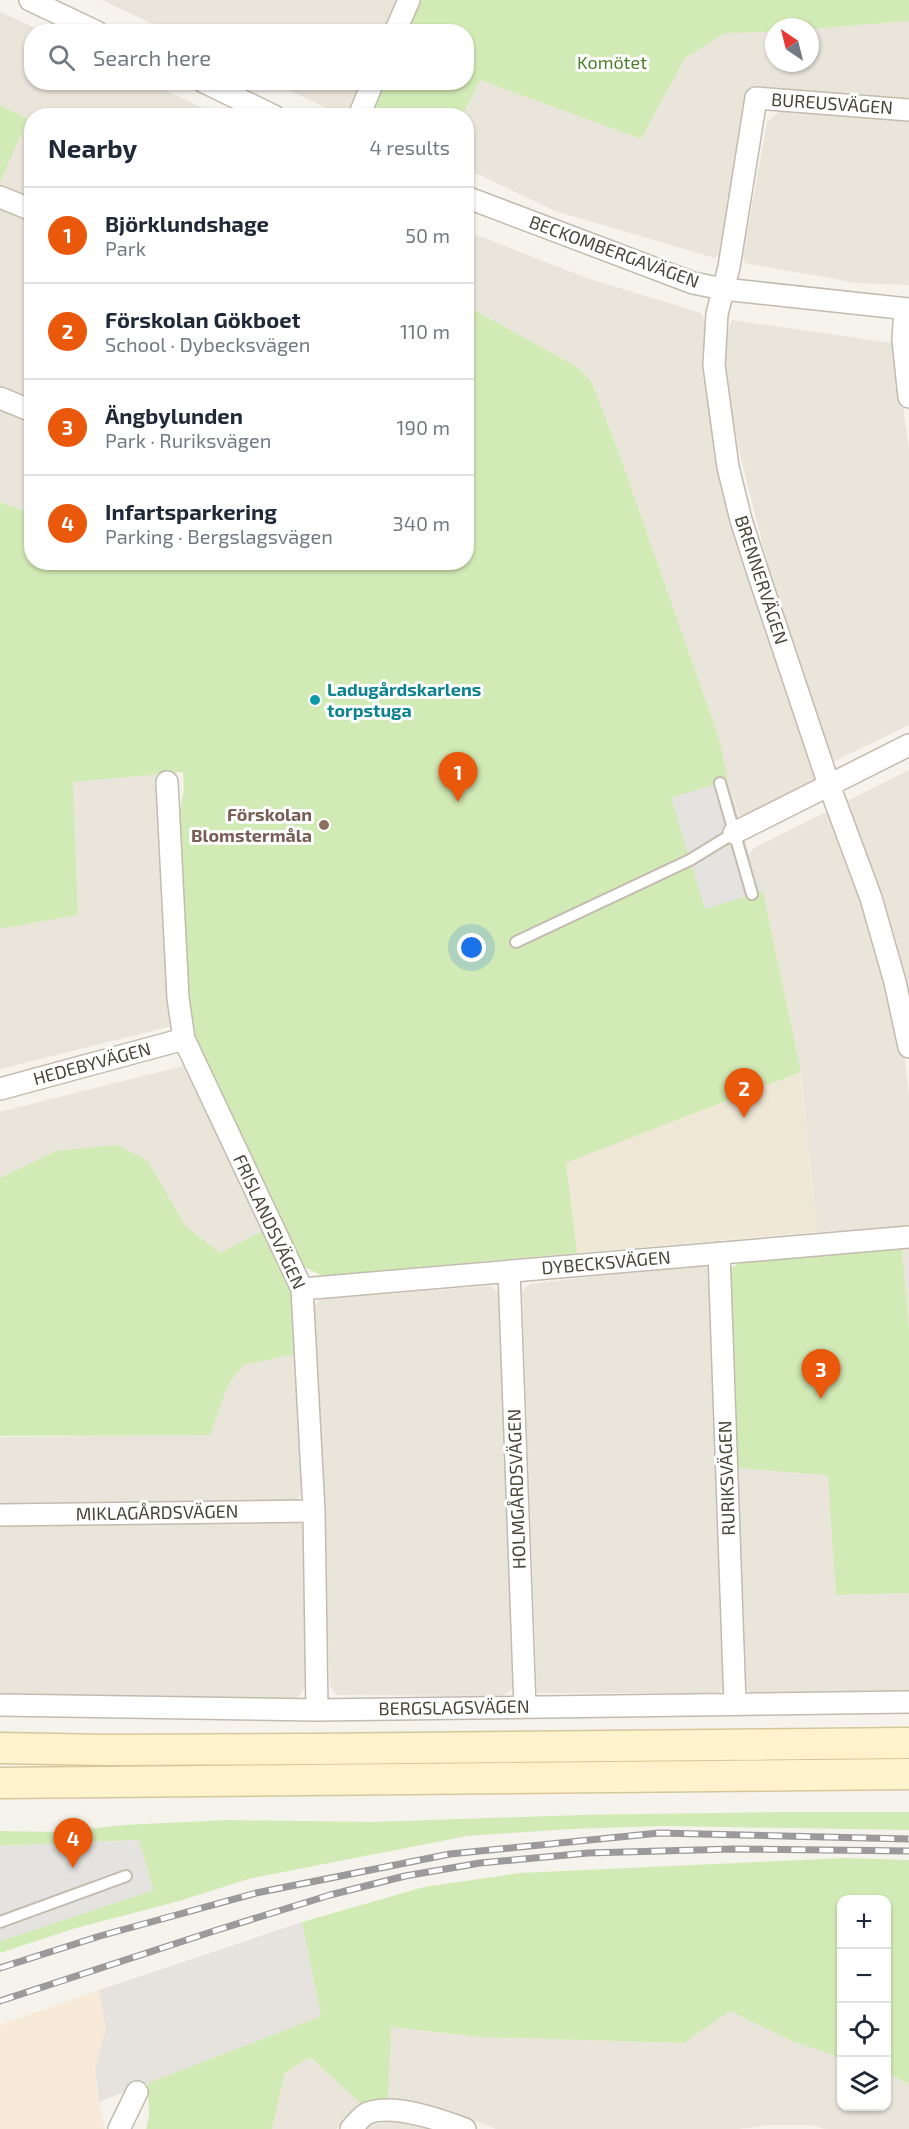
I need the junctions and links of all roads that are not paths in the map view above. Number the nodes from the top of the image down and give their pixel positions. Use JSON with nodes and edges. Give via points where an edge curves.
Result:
{"nodes":[{"id":1,"x":30,"y":0,"type":"edge"},
{"id":2,"x":409,"y":0,"type":"edge"},
{"id":3,"x":80,"y":24,"type":"edge"},
{"id":4,"x":398,"y":24,"type":"edge"},
{"id":5,"x":220,"y":90,"type":"edge"},
{"id":6,"x":370,"y":90,"type":"edge"},
{"id":7,"x":756,"y":98,"type":"joint"},
{"id":8,"x":258,"y":108,"type":"edge"},
{"id":9,"x":362,"y":108,"type":"edge"},
{"id":10,"x":909,"y":110,"type":"edge"},
{"id":11,"x":0,"y":197,"type":"edge"},
{"id":12,"x":474,"y":200,"type":"edge"},
{"id":13,"x":24,"y":207,"type":"edge"},
{"id":14,"x":723,"y":289,"type":"junction"},
{"id":15,"x":907,"y":309,"type":"edge"},
{"id":16,"x":909,"y":397,"type":"edge"},
{"id":17,"x":0,"y":398,"type":"edge"},
{"id":18,"x":24,"y":408,"type":"edge"},
{"id":19,"x":909,"y":745,"type":"edge"},
{"id":20,"x":167,"y":782,"type":"dead end"},
{"id":21,"x":720,"y":783,"type":"dead end"},
{"id":22,"x":829,"y":785,"type":"junction"},
{"id":23,"x":734,"y":833,"type":"junction"},
{"id":24,"x":752,"y":894,"type":"dead end"},
{"id":25,"x":516,"y":942,"type":"dead end"},
{"id":26,"x":184,"y":1039,"type":"junction"},
{"id":27,"x":909,"y":1047,"type":"edge"},
{"id":28,"x":0,"y":1089,"type":"edge"},
{"id":29,"x":909,"y":1237,"type":"edge"},
{"id":30,"x":719,"y":1253,"type":"junction"},
{"id":31,"x":509,"y":1271,"type":"junction"},
{"id":32,"x":303,"y":1289,"type":"junction"},
{"id":33,"x":314,"y":1511,"type":"junction"},
{"id":34,"x":0,"y":1515,"type":"edge"},
{"id":35,"x":909,"y":1702,"type":"edge"},
{"id":36,"x":735,"y":1704,"type":"junction"},
{"id":37,"x":0,"y":1705,"type":"edge"},
{"id":38,"x":525,"y":1707,"type":"junction"},
{"id":39,"x":317,"y":1710,"type":"junction"},
{"id":40,"x":909,"y":1743,"type":"edge"},
{"id":41,"x":4,"y":1749,"type":"edge"},
{"id":42,"x":909,"y":1774,"type":"edge"},
{"id":43,"x":0,"y":1783,"type":"edge"},
{"id":44,"x":126,"y":1876,"type":"dead end"},
{"id":45,"x":0,"y":1922,"type":"edge"},
{"id":46,"x":137,"y":2092,"type":"dead end"},
{"id":47,"x":119,"y":2129,"type":"edge"},
{"id":48,"x":351,"y":2129,"type":"edge"},
{"id":49,"x":465,"y":2129,"type":"edge"}],
"edges":[{"from":1,"to":3,"type":"street"},
{"from":2,"to":4,"type":"street"},
{"from":5,"to":8,"type":"street"},
{"from":6,"to":9,"type":"street"},
{"from":7,"to":10,"type":"street","name":"BUREUSVÄGEN"},
{"from":7,"to":14,"type":"street","name":"BRENNERVÄGEN"},
{"from":11,"to":13,"type":"street"},
{"from":12,"to":14,"type":"street","name":"BECKOMBERGAVÄGEN","via":[[693,283]]},
{"from":14,"to":15,"type":"street","name":"BECKOMBERGAVÄGEN"},
{"from":14,"to":22,"type":"street","name":"BRENNERVÄGEN","via":[[717,314],[714,365],[728,467],[741,520]]},
{"from":15,"to":16,"type":"street","via":[[903,340]]},
{"from":17,"to":18,"type":"street"},
{"from":19,"to":22,"type":"street"},
{"from":20,"to":26,"type":"street","name":"FRISLANDSVÄGEN","via":[[178,998]]},
{"from":21,"to":23,"type":"lane"},
{"from":22,"to":23,"type":"street"},
{"from":22,"to":27,"type":"street","name":"BRENNERVÄGEN","via":[[871,898]]},
{"from":23,"to":24,"type":"lane"},
{"from":23,"to":25,"type":"lane","via":[[690,860]]},
{"from":26,"to":28,"type":"street","name":"HEDEBYVÄGEN"},
{"from":26,"to":32,"type":"street","name":"FRISLANDSVÄGEN"},
{"from":29,"to":30,"type":"street","name":"DYBECKSVÄGEN"},
{"from":30,"to":31,"type":"street","name":"DYBECKSVÄGEN"},
{"from":30,"to":36,"type":"street","name":"RURIKSVÄGEN"},
{"from":31,"to":32,"type":"street","name":"DYBECKSVÄGEN"},
{"from":31,"to":38,"type":"street","name":"HOLMGÅRDSVÄGEN"},
{"from":32,"to":33,"type":"street","name":"FRISLANDSVÄGEN"},
{"from":33,"to":34,"type":"street","name":"MIKLAGÅRDSVÄGEN"},
{"from":33,"to":39,"type":"street","name":"FRISLANDSVÄGEN"},
{"from":35,"to":36,"type":"street","name":"BERGSLAGSVÄGEN"},
{"from":36,"to":38,"type":"street","name":"BERGSLAGSVÄGEN"},
{"from":37,"to":39,"type":"street","name":"BERGSLAGSVÄGEN"},
{"from":38,"to":39,"type":"street","name":"BERGSLAGSVÄGEN"},
{"from":40,"to":41,"type":"main road"},
{"from":42,"to":43,"type":"main road"},
{"from":44,"to":45,"type":"lane"},
{"from":46,"to":47,"type":"street"},
{"from":48,"to":49,"type":"street","via":[[367,2113],[392,2111],[430,2116]]}]}
